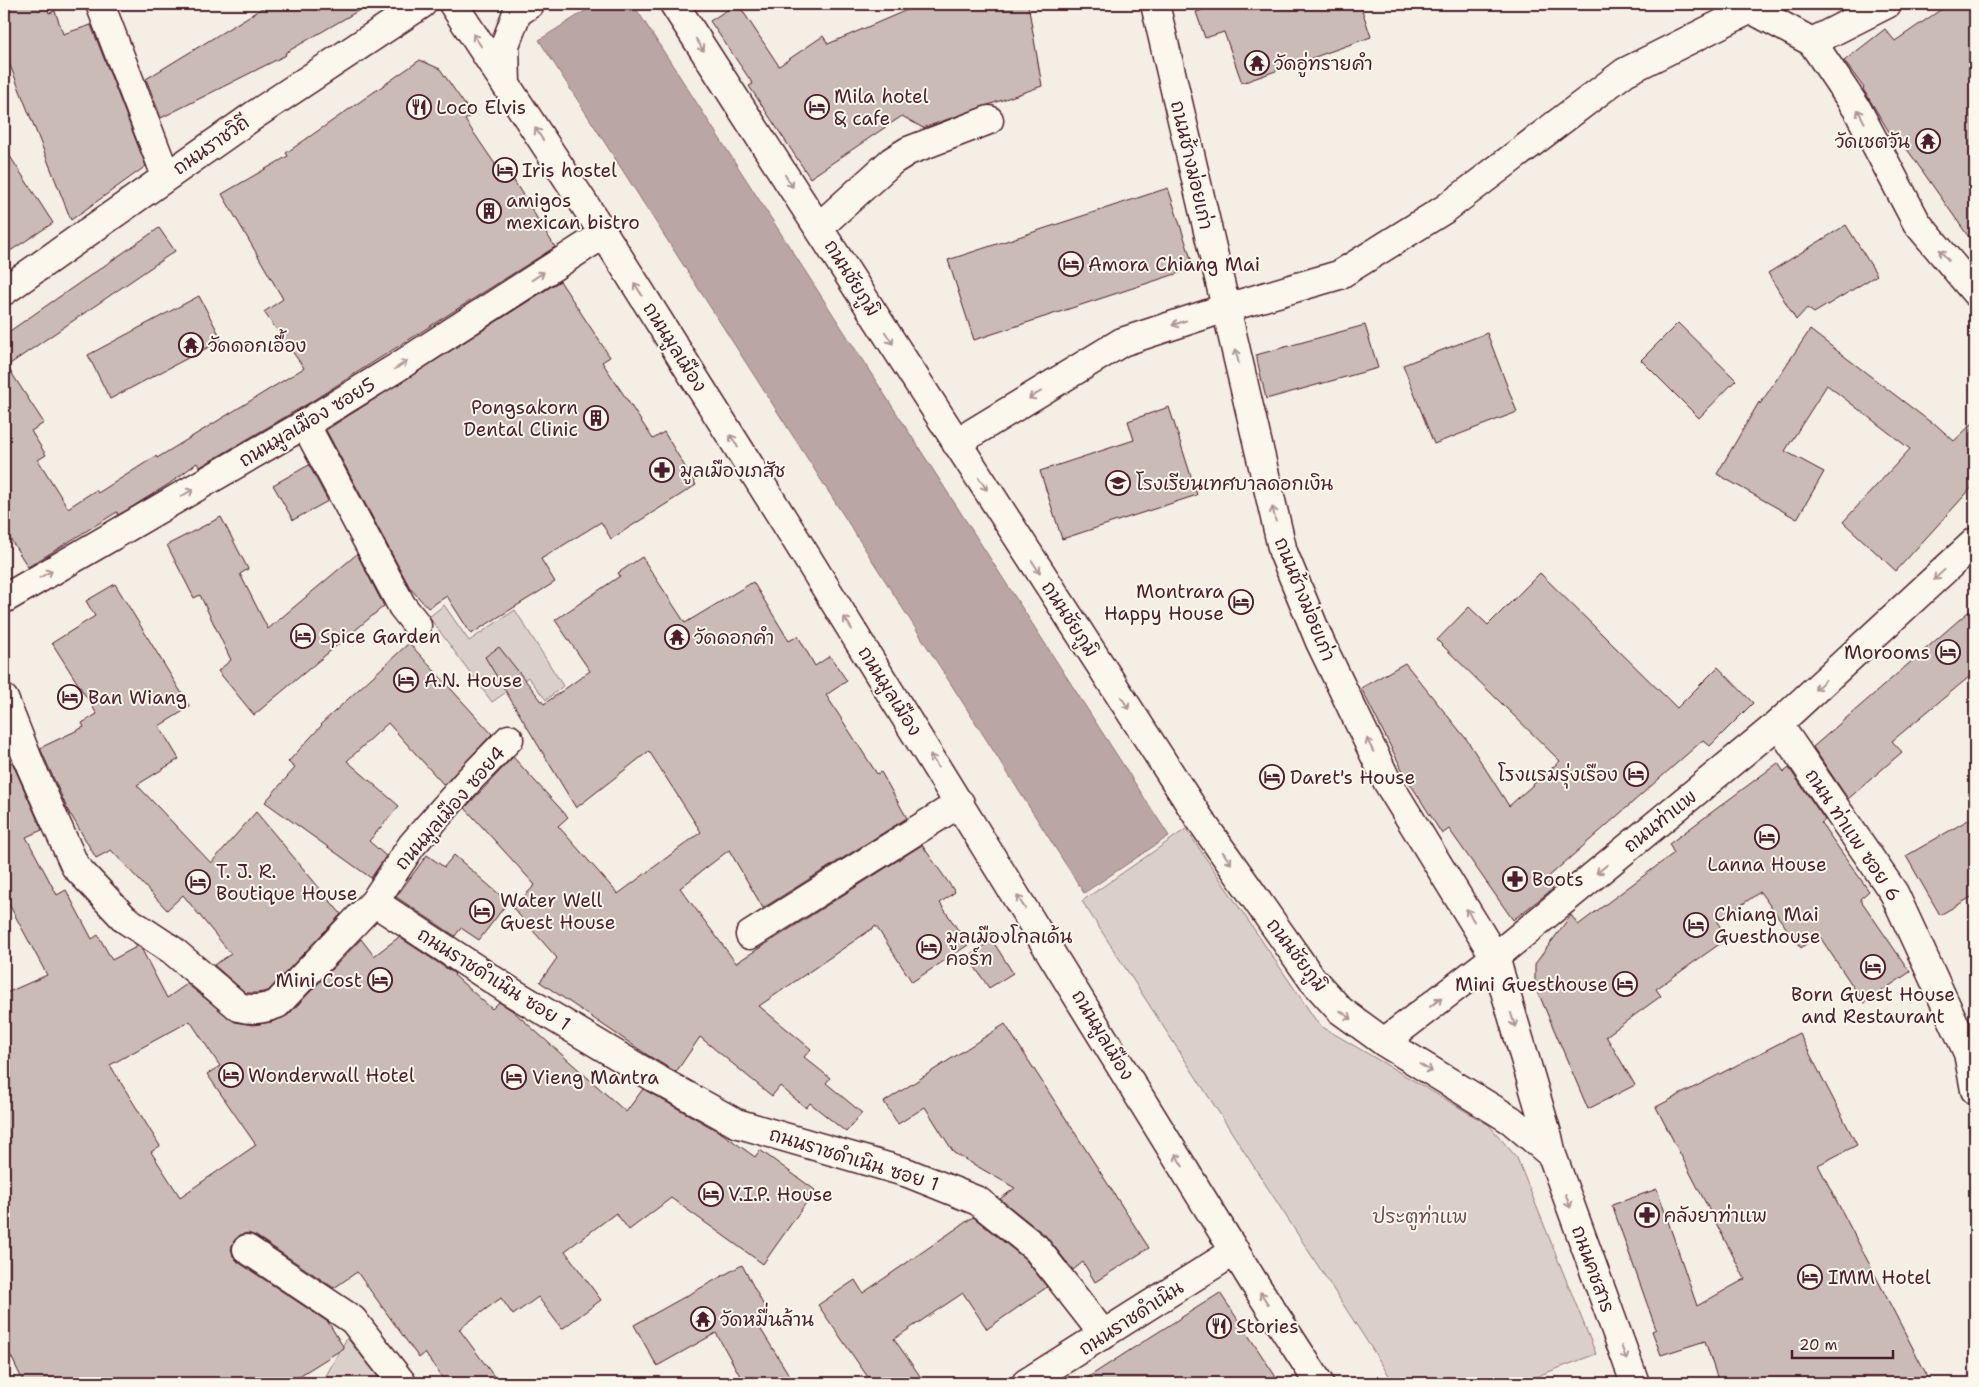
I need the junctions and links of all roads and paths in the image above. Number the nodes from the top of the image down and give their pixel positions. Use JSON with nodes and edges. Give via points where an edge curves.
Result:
{"nodes":[{"id":1,"x":100,"y":4,"type":"edge"},
{"id":2,"x":422,"y":4,"type":"edge"},
{"id":3,"x":453,"y":4,"type":"edge"},
{"id":4,"x":530,"y":4,"type":"edge"},
{"id":5,"x":674,"y":4,"type":"edge"},
{"id":6,"x":1155,"y":4,"type":"edge"},
{"id":7,"x":1888,"y":4,"type":"edge"},
{"id":8,"x":1750,"y":6,"type":"edge"},
{"id":9,"x":1812,"y":42,"type":"junction"},
{"id":10,"x":506,"y":85,"type":"junction"},
{"id":11,"x":989,"y":120,"type":"dead end"},
{"id":12,"x":166,"y":176,"type":"junction"},
{"id":13,"x":819,"y":227,"type":"junction"},
{"id":14,"x":604,"y":234,"type":"junction"},
{"id":15,"x":4,"y":291,"type":"edge"},
{"id":16,"x":1975,"y":292,"type":"edge"},
{"id":17,"x":1226,"y":308,"type":"junction"},
{"id":18,"x":305,"y":424,"type":"junction"},
{"id":19,"x":956,"y":443,"type":"junction"},
{"id":20,"x":1975,"y":542,"type":"edge"},
{"id":21,"x":4,"y":599,"type":"edge"},
{"id":22,"x":417,"y":625,"type":"dead end"},
{"id":23,"x":4,"y":699,"type":"edge"},
{"id":24,"x":1778,"y":724,"type":"junction"},
{"id":25,"x":509,"y":738,"type":"dead end"},
{"id":26,"x":960,"y":803,"type":"junction"},
{"id":27,"x":374,"y":902,"type":"junction"},
{"id":28,"x":750,"y":935,"type":"dead end"},
{"id":29,"x":1494,"y":957,"type":"junction"},
{"id":30,"x":1384,"y":1042,"type":"junction"},
{"id":31,"x":1975,"y":1090,"type":"edge"},
{"id":32,"x":1552,"y":1155,"type":"junction"},
{"id":33,"x":247,"y":1249,"type":"dead end"},
{"id":34,"x":1234,"y":1251,"type":"junction"},
{"id":35,"x":1104,"y":1335,"type":"junction"},
{"id":36,"x":402,"y":1383,"type":"edge"},
{"id":37,"x":1026,"y":1383,"type":"edge"},
{"id":38,"x":1319,"y":1383,"type":"edge"},
{"id":39,"x":1635,"y":1383,"type":"edge"}],
"edges":[{"from":1,"to":12,"type":"street"},
{"from":2,"to":12,"type":"street","name":"ถนนราชวิถี"},
{"from":10,"to":3,"type":"street","name":"ถนนมูลเมือง","one_way":true},
{"from":4,"to":10,"type":"street","via":[[517,13],[505,44]]},
{"from":5,"to":13,"type":"street","name":"ถนนชัยภูมิ","one_way":true},
{"from":6,"to":17,"type":"street","name":"ถนนช้างม่อยเก่า"},
{"from":7,"to":9,"type":"street"},
{"from":8,"to":9,"type":"street"},
{"from":8,"to":17,"type":"street","via":[[1625,72],[1444,209],[1339,275]]},
{"from":16,"to":9,"type":"street","one_way":true,"via":[[1917,223],[1857,109]]},
{"from":14,"to":10,"type":"street","name":"ถนนมูลเมือง","one_way":true},
{"from":11,"to":13,"type":"street","via":[[892,161]]},
{"from":12,"to":15,"type":"street","name":"ถนนราชวิถี"},
{"from":13,"to":19,"type":"street","name":"ถนนชัยภูมิ","one_way":true},
{"from":18,"to":14,"type":"street","name":"ถนนมูลเมือง ซอย5","one_way":true},
{"from":26,"to":14,"type":"street","name":"ถนนมูลเมือง","one_way":true},
{"from":17,"to":19,"type":"street","one_way":true,"via":[[1122,342]]},
{"from":29,"to":17,"type":"street","name":"ถนนช้างม่อยเก่า","one_way":true,"via":[[1388,783],[1320,642],[1283,552]]},
{"from":21,"to":18,"type":"street","name":"ถนนมูลเมือง ซอย5","one_way":true},
{"from":18,"to":22,"type":"street","via":[[402,606]]},
{"from":19,"to":30,"type":"street","name":"ถนนชัยภูมิ","one_way":true,"via":[[1204,825],[1312,979],[1340,1010]]},
{"from":20,"to":24,"type":"street","name":"ถนนท่าแพ","one_way":true},
{"from":23,"to":27,"type":"street","via":[[75,866],[125,919],[172,950],[239,1007],[258,1010],[276,1004]]},
{"from":24,"to":29,"type":"street","name":"ถนนท่าแพ","one_way":true},
{"from":24,"to":31,"type":"street","name":"ถนน ท่าแพ ซอย 6","via":[[1894,893],[1968,1052]]},
{"from":25,"to":27,"type":"street","name":"ถนนมูลเมือง ซอย4","via":[[412,845]]},
{"from":26,"to":28,"type":"street"},
{"from":34,"to":26,"type":"street","name":"ถนนมูลเมือง","one_way":true},
{"from":27,"to":35,"type":"street","name":"ถนนราชดำเนิน ซอย 1","via":[[510,990],[736,1123],[908,1172],[978,1201],[1036,1248]]},
{"from":30,"to":29,"type":"street","name":"ถนนท่าแพ","one_way":true},
{"from":29,"to":32,"type":"street","one_way":true},
{"from":30,"to":32,"type":"street","name":"ถนนชัยภูมิ","one_way":true,"via":[[1511,1120]]},
{"from":32,"to":39,"type":"street","name":"ถนนคชสาร","one_way":true},
{"from":33,"to":36,"type":"street","via":[[353,1320]]},
{"from":34,"to":35,"type":"street","name":"ถนนราชดำเนิน"},
{"from":38,"to":34,"type":"street","name":"ถนนมูลเมือง","one_way":true},
{"from":35,"to":37,"type":"street","name":"ถนนราชดำเนิน"}]}
